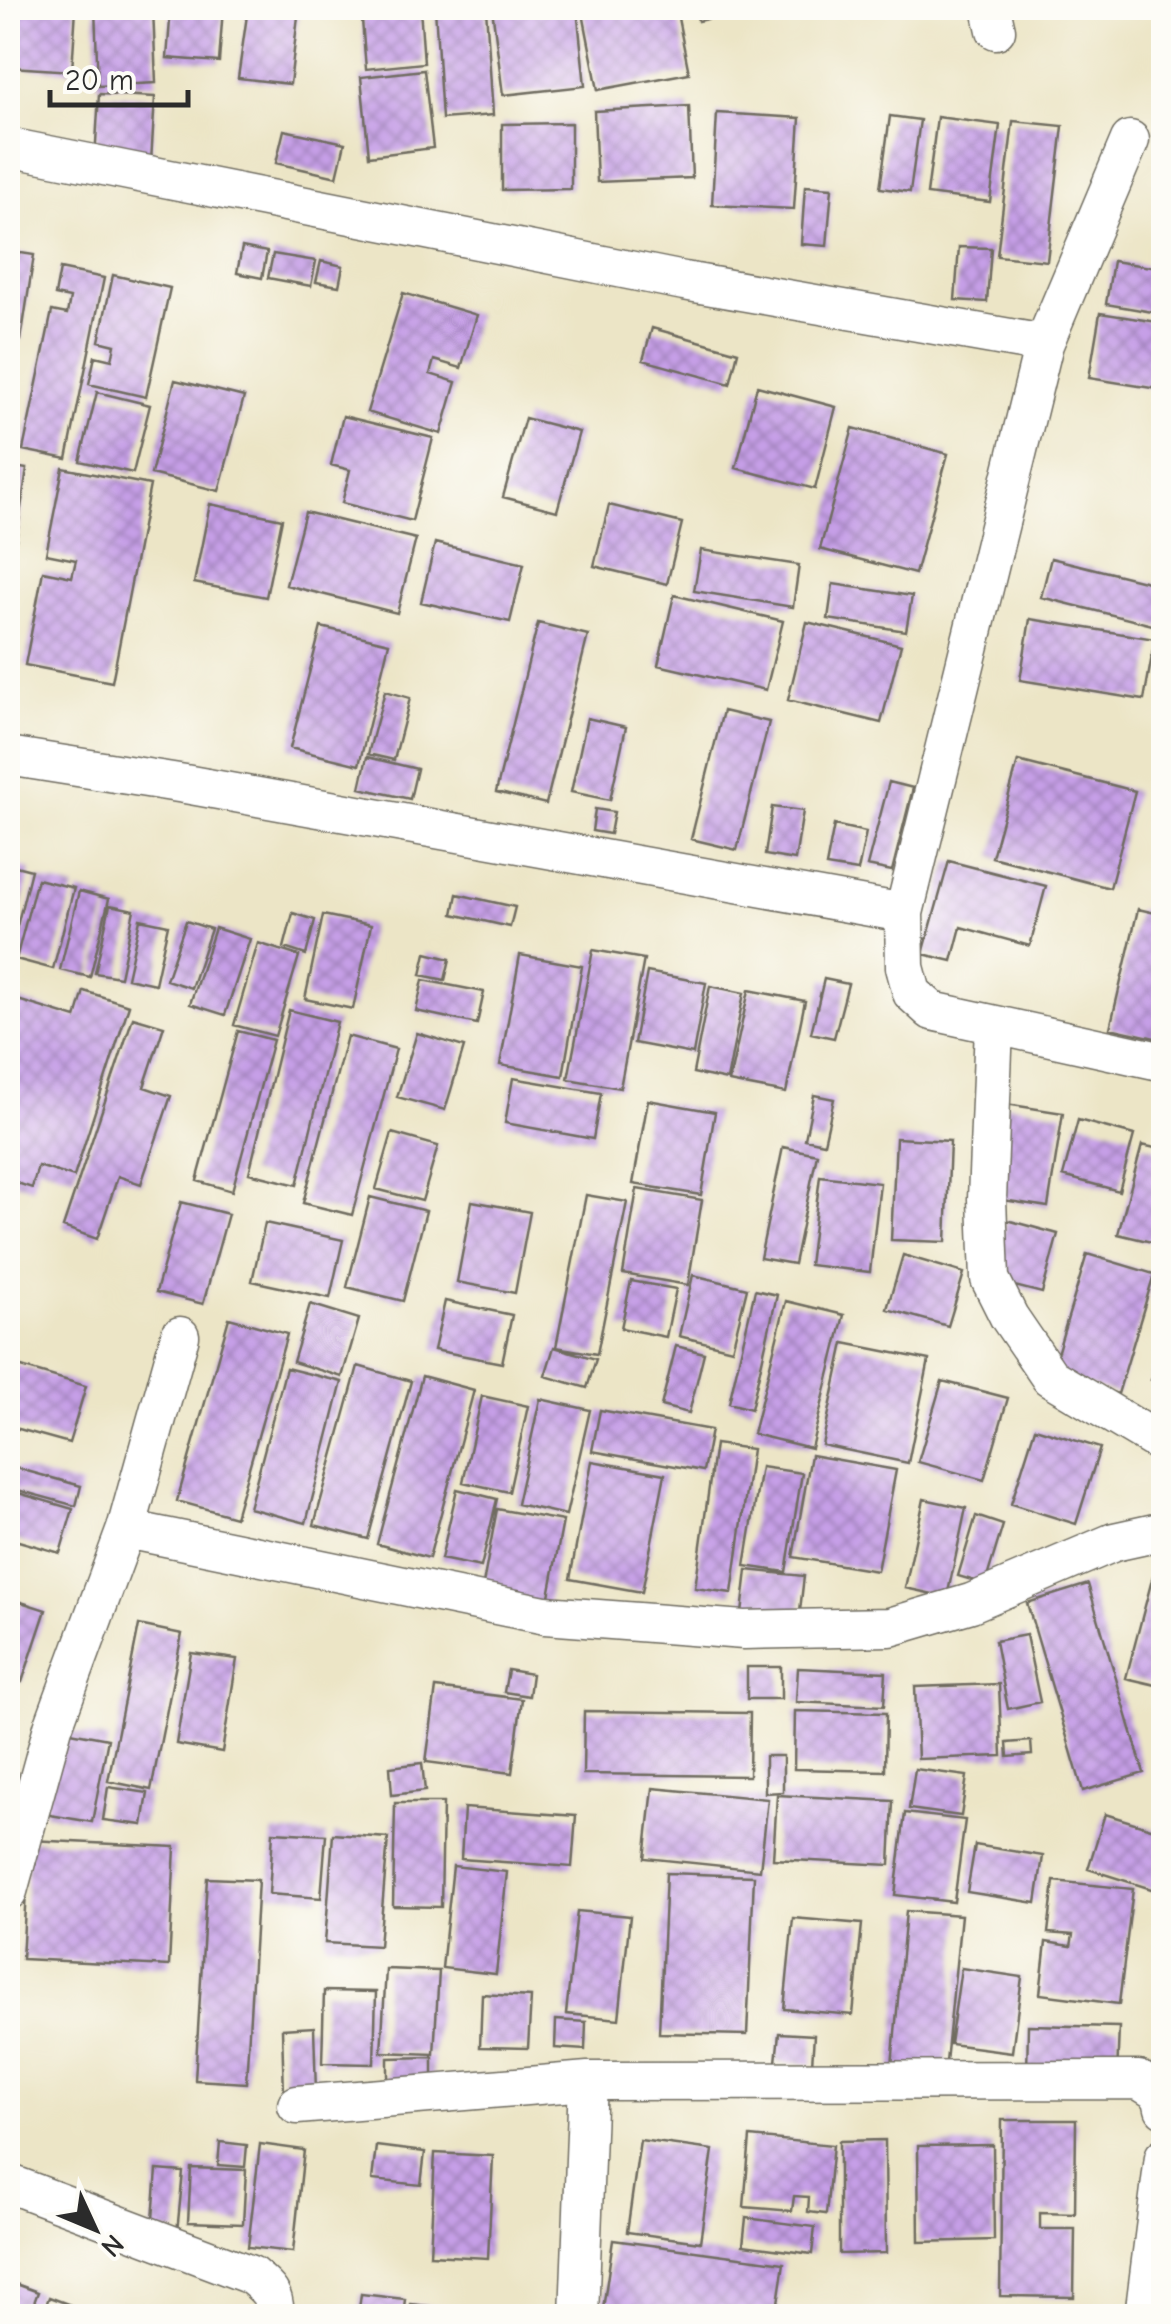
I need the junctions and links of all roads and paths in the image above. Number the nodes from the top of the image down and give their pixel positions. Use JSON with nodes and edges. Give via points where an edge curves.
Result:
{"nodes":[{"id":1,"x":1130,"y":140,"type":"dead end"},
{"id":2,"x":8,"y":147,"type":"edge"},
{"id":3,"x":1044,"y":344,"type":"junction"},
{"id":4,"x":8,"y":756,"type":"edge"},
{"id":5,"x":904,"y":914,"type":"junction"},
{"id":6,"x":994,"y":1026,"type":"junction"},
{"id":7,"x":1164,"y":1062,"type":"edge"},
{"id":8,"x":180,"y":1336,"type":"dead end"},
{"id":9,"x":1164,"y":1445,"type":"edge"},
{"id":10,"x":126,"y":1529,"type":"junction"},
{"id":11,"x":1164,"y":1530,"type":"edge"},
{"id":12,"x":8,"y":1891,"type":"edge"},
{"id":13,"x":588,"y":2082,"type":"junction"},
{"id":14,"x":297,"y":2105,"type":"dead end"},
{"id":15,"x":1164,"y":2108,"type":"edge"},
{"id":16,"x":1164,"y":2157,"type":"edge"},
{"id":17,"x":8,"y":2183,"type":"edge"},
{"id":18,"x":274,"y":2316,"type":"edge"},
{"id":19,"x":580,"y":2316,"type":"edge"},
{"id":20,"x":1144,"y":2316,"type":"edge"}],
"edges":[{"from":1,"to":3,"type":"street"},
{"from":2,"to":3,"type":"street","via":[[684,281]]},
{"from":3,"to":5,"type":"street"},
{"from":4,"to":5,"type":"street"},
{"from":5,"to":6,"type":"street","via":[[912,992],[932,1011]]},
{"from":6,"to":7,"type":"street"},
{"from":6,"to":9,"type":"street","via":[[990,1279],[1050,1377]]},
{"from":8,"to":10,"type":"street"},
{"from":10,"to":11,"type":"street","via":[[545,1615],[744,1630],[890,1627],[970,1603],[1114,1542]]},
{"from":10,"to":12,"type":"street","via":[[53,1727]]},
{"from":13,"to":14,"type":"street"},
{"from":13,"to":15,"type":"street","via":[[1139,2080],[1161,2094]]},
{"from":13,"to":19,"type":"street"},
{"from":16,"to":20,"type":"street"},
{"from":17,"to":18,"type":"street","via":[[251,2275],[270,2290]]}]}
